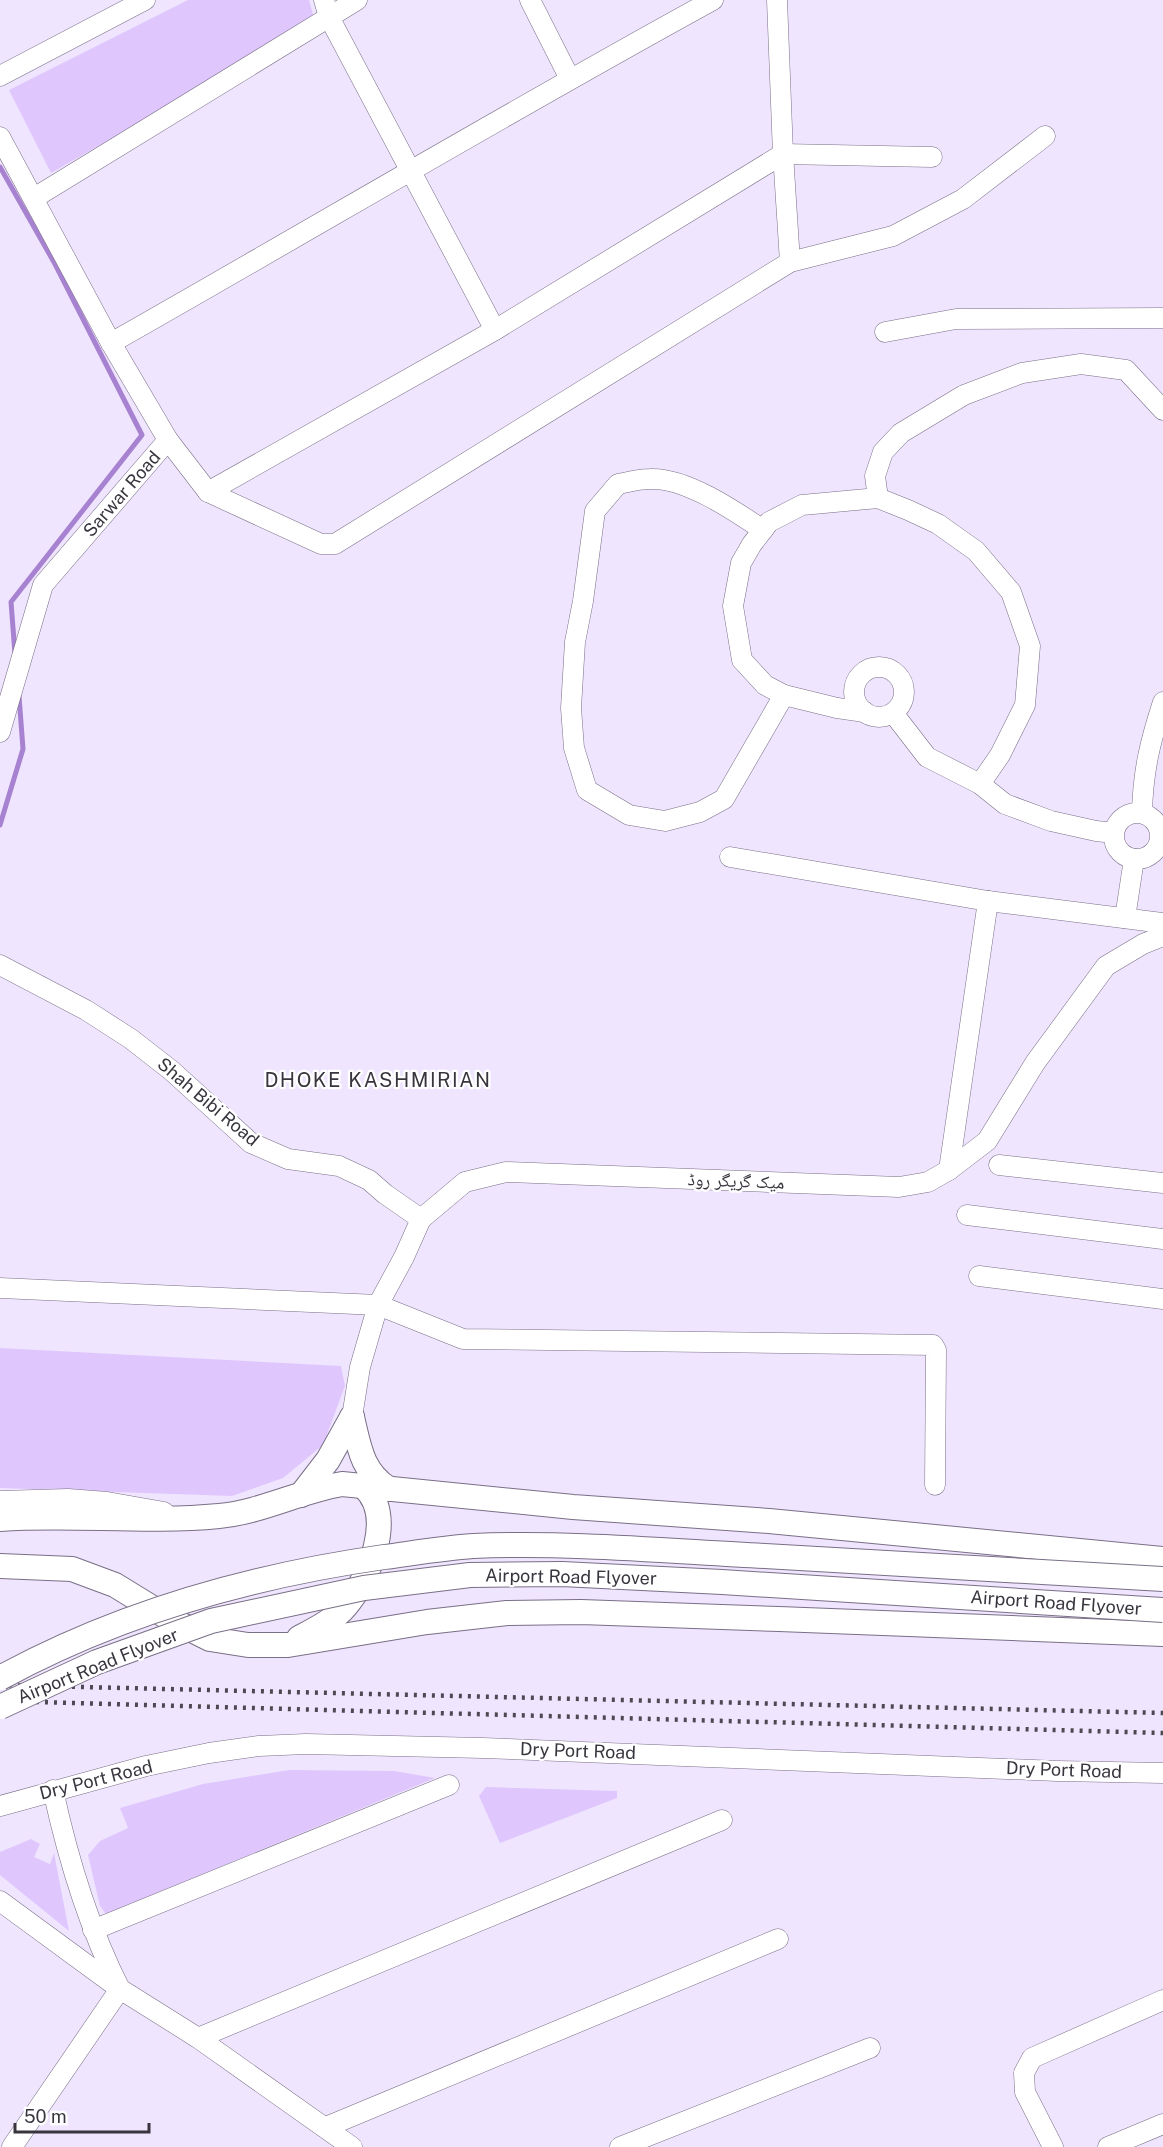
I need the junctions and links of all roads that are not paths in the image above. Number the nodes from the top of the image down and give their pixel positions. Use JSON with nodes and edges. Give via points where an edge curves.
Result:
{"nodes":[{"id":1,"x":145,"y":0,"type":"edge"},
{"id":2,"x":357,"y":0,"type":"edge"},
{"id":3,"x":530,"y":0,"type":"edge"},
{"id":4,"x":713,"y":0,"type":"edge"},
{"id":5,"x":777,"y":0,"type":"edge"},
{"id":6,"x":326,"y":8,"type":"edge"},
{"id":7,"x":0,"y":76,"type":"edge"},
{"id":8,"x":570,"y":79,"type":"junction"},
{"id":9,"x":1045,"y":136,"type":"dead end"},
{"id":10,"x":0,"y":137,"type":"edge"},
{"id":11,"x":783,"y":154,"type":"junction"},
{"id":12,"x":932,"y":157,"type":"dead end"},
{"id":13,"x":412,"y":172,"type":"junction"},
{"id":14,"x":34,"y":198,"type":"junction"},
{"id":15,"x":790,"y":262,"type":"junction"},
{"id":16,"x":1163,"y":318,"type":"edge"},
{"id":17,"x":495,"y":330,"type":"junction"},
{"id":18,"x":885,"y":332,"type":"dead end"},
{"id":19,"x":111,"y":343,"type":"junction"},
{"id":20,"x":1163,"y":410,"type":"edge"},
{"id":21,"x":168,"y":440,"type":"junction"},
{"id":22,"x":208,"y":492,"type":"junction"},
{"id":23,"x":878,"y":498,"type":"junction"},
{"id":24,"x":763,"y":530,"type":"junction"},
{"id":25,"x":784,"y":695,"type":"junction"},
{"id":26,"x":1163,"y":702,"type":"edge"},
{"id":27,"x":864,"y":712,"type":"junction"},
{"id":28,"x":893,"y":713,"type":"junction"},
{"id":29,"x":0,"y":732,"type":"edge"},
{"id":30,"x":980,"y":784,"type":"junction"},
{"id":31,"x":1142,"y":813,"type":"junction"},
{"id":32,"x":1114,"y":832,"type":"junction"},
{"id":33,"x":1161,"y":845,"type":"edge"},
{"id":34,"x":730,"y":857,"type":"dead end"},
{"id":35,"x":1134,"y":859,"type":"junction"},
{"id":36,"x":988,"y":901,"type":"junction"},
{"id":37,"x":1125,"y":918,"type":"junction"},
{"id":38,"x":1163,"y":923,"type":"edge"},
{"id":39,"x":1163,"y":936,"type":"edge"},
{"id":40,"x":0,"y":965,"type":"edge"},
{"id":41,"x":999,"y":1165,"type":"dead end"},
{"id":42,"x":949,"y":1170,"type":"junction"},
{"id":43,"x":1163,"y":1183,"type":"edge"},
{"id":44,"x":967,"y":1215,"type":"dead end"},
{"id":45,"x":422,"y":1219,"type":"junction"},
{"id":46,"x":1163,"y":1239,"type":"edge"},
{"id":47,"x":980,"y":1276,"type":"dead end"},
{"id":48,"x":0,"y":1288,"type":"edge"},
{"id":49,"x":1163,"y":1299,"type":"edge"},
{"id":50,"x":378,"y":1305,"type":"junction"},
{"id":51,"x":352,"y":1417,"type":"junction"},
{"id":52,"x":935,"y":1485,"type":"dead end"},
{"id":53,"x":363,"y":1486,"type":"junction"},
{"id":54,"x":390,"y":1490,"type":"junction"},
{"id":55,"x":301,"y":1495,"type":"junction"},
{"id":56,"x":0,"y":1501,"type":"edge"},
{"id":57,"x":194,"y":1518,"type":"junction"},
{"id":58,"x":0,"y":1519,"type":"edge"},
{"id":59,"x":1163,"y":1558,"type":"edge"},
{"id":60,"x":0,"y":1566,"type":"edge"},
{"id":61,"x":1163,"y":1579,"type":"edge"},
{"id":62,"x":1163,"y":1610,"type":"edge"},
{"id":63,"x":1163,"y":1634,"type":"edge"},
{"id":64,"x":288,"y":1645,"type":"junction"},
{"id":65,"x":0,"y":1677,"type":"edge"},
{"id":66,"x":0,"y":1707,"type":"edge"},
{"id":67,"x":1163,"y":1773,"type":"edge"},
{"id":68,"x":449,"y":1785,"type":"dead end"},
{"id":69,"x":53,"y":1790,"type":"junction"},
{"id":70,"x":0,"y":1806,"type":"edge"},
{"id":71,"x":722,"y":1820,"type":"dead end"},
{"id":72,"x":0,"y":1901,"type":"edge"},
{"id":73,"x":93,"y":1930,"type":"junction"},
{"id":74,"x":778,"y":1939,"type":"dead end"},
{"id":75,"x":120,"y":1989,"type":"junction"},
{"id":76,"x":1163,"y":2000,"type":"edge"},
{"id":77,"x":198,"y":2038,"type":"junction"},
{"id":78,"x":870,"y":2048,"type":"dead end"},
{"id":79,"x":1163,"y":2124,"type":"edge"},
{"id":80,"x":326,"y":2127,"type":"junction"},
{"id":81,"x":12,"y":2147,"type":"edge"},
{"id":82,"x":352,"y":2147,"type":"edge"},
{"id":83,"x":620,"y":2147,"type":"edge"},
{"id":84,"x":1053,"y":2147,"type":"edge"},
{"id":85,"x":1108,"y":2147,"type":"edge"}],
"edges":[{"from":1,"to":7,"type":"street"},
{"from":2,"to":6,"type":"street"},
{"from":3,"to":8,"type":"street"},
{"from":4,"to":8,"type":"street"},
{"from":5,"to":11,"type":"street"},
{"from":6,"to":13,"type":"street"},
{"from":6,"to":14,"type":"street"},
{"from":8,"to":13,"type":"street"},
{"from":9,"to":15,"type":"street","via":[[963,199],[893,236]]},
{"from":10,"to":14,"type":"street","name":"Sarwar Road"},
{"from":11,"to":12,"type":"street"},
{"from":11,"to":15,"type":"street"},
{"from":11,"to":17,"type":"street"},
{"from":13,"to":17,"type":"street"},
{"from":13,"to":19,"type":"street"},
{"from":14,"to":19,"type":"street","name":"Sarwar Road"},
{"from":15,"to":22,"type":"street","via":[[334,544],[321,544]]},
{"from":16,"to":18,"type":"street","via":[[956,319]]},
{"from":17,"to":22,"type":"street"},
{"from":19,"to":21,"type":"street","name":"Sarwar Road"},
{"from":20,"to":23,"type":"street","via":[[1126,370],[1081,363],[1022,373],[964,395],[901,433],[883,452],[874,476]]},
{"from":21,"to":22,"type":"street"},
{"from":21,"to":29,"type":"street","name":"Sarwar Road","via":[[43,585]]},
{"from":23,"to":24,"type":"street","via":[[802,506],[769,522]]},
{"from":23,"to":30,"type":"street","via":[[938,524],[976,551],[1011,592],[1030,646],[1025,705],[1000,755]]},
{"from":24,"to":25,"type":"street","via":[[741,563],[733,606],[742,660],[765,685]]},
{"from":24,"to":25,"type":"street","via":[[735,510],[689,487],[652,478],[618,484],[595,511],[575,642],[571,708],[574,748],[587,790],[629,815],[665,821],[700,812],[724,799]]},
{"from":25,"to":27,"type":"street"},
{"from":26,"to":31,"type":"street","via":[[1149,743]]},
{"from":27,"to":28,"type":"street","via":[[878,717]]},
{"from":27,"to":28,"type":"street","via":[[855,698],[856,682],[876,667],[892,670],[903,683],[903,700]]},
{"from":28,"to":30,"type":"street","via":[[927,757]]},
{"from":30,"to":32,"type":"street","via":[[1005,804],[1051,821]]},
{"from":31,"to":32,"type":"street","via":[[1121,819]]},
{"from":31,"to":33,"type":"street","via":[[1156,822]]},
{"from":32,"to":35,"type":"street","via":[[1116,847]]},
{"from":33,"to":35,"type":"street","via":[[1148,857]]},
{"from":34,"to":36,"type":"street"},
{"from":35,"to":37,"type":"street"},
{"from":36,"to":37,"type":"street"},
{"from":36,"to":42,"type":"street"},
{"from":37,"to":38,"type":"street"},
{"from":39,"to":42,"type":"street","name":"میک گریگر روڈ","via":[[1106,966],[1035,1063],[987,1141]]},
{"from":40,"to":45,"type":"street","name":"Shah Bibi Road","via":[[86,1010],[131,1039],[251,1143],[288,1159],[339,1166],[369,1179]]},
{"from":41,"to":43,"type":"street"},
{"from":42,"to":45,"type":"street","name":"میک گریگر روڈ","via":[[928,1182],[899,1187],[506,1172],[465,1182]]},
{"from":44,"to":46,"type":"street"},
{"from":45,"to":50,"type":"street","name":"میک گریگر روڈ"},
{"from":47,"to":49,"type":"street"},
{"from":48,"to":50,"type":"street"},
{"from":50,"to":51,"type":"street","name":"میک گریگر روڈ","via":[[360,1366]]},
{"from":50,"to":52,"type":"street","via":[[463,1339],[933,1345]]},
{"from":51,"to":54,"type":"main road","name":"میک گریگر روڈ","via":[[371,1474]]},
{"from":51,"to":55,"type":"main road","name":"میک گریگر روڈ","via":[[328,1460]]},
{"from":53,"to":54,"type":"main road"},
{"from":53,"to":55,"type":"main road","via":[[342,1484]]},
{"from":53,"to":64,"type":"main road","via":[[378,1510],[380,1530],[362,1580],[345,1607]]},
{"from":54,"to":59,"type":"main road"},
{"from":55,"to":57,"type":"main road","via":[[260,1509]]},
{"from":56,"to":57,"type":"street","via":[[107,1502]]},
{"from":57,"to":58,"type":"main road"},
{"from":60,"to":64,"type":"main road","via":[[72,1569],[115,1585],[210,1639],[248,1645]]},
{"from":61,"to":65,"type":"main road","name":"Airport Road Flyover","bridge":true,"via":[[572,1545],[471,1546],[357,1561],[215,1592],[108,1628]]},
{"from":62,"to":66,"type":"main road","name":"Airport Road Flyover","bridge":true,"via":[[687,1580],[562,1574],[470,1575],[364,1588],[211,1621],[97,1662]]},
{"from":63,"to":64,"type":"main road","via":[[581,1612],[507,1613],[427,1622]]},
{"from":67,"to":69,"type":"street","name":"Dry Port Road","via":[[306,1744],[209,1753]]},
{"from":68,"to":73,"type":"street"},
{"from":69,"to":70,"type":"street","name":"Dry Port Road"},
{"from":69,"to":73,"type":"street","via":[[65,1845]]},
{"from":71,"to":77,"type":"street"},
{"from":72,"to":75,"type":"street"},
{"from":73,"to":75,"type":"street"},
{"from":74,"to":80,"type":"street"},
{"from":75,"to":77,"type":"street"},
{"from":75,"to":81,"type":"street"},
{"from":76,"to":84,"type":"street","via":[[1032,2058],[1024,2073],[1025,2092]]},
{"from":77,"to":80,"type":"street"},
{"from":78,"to":83,"type":"street"},
{"from":79,"to":85,"type":"street"},
{"from":80,"to":82,"type":"street"}]}
